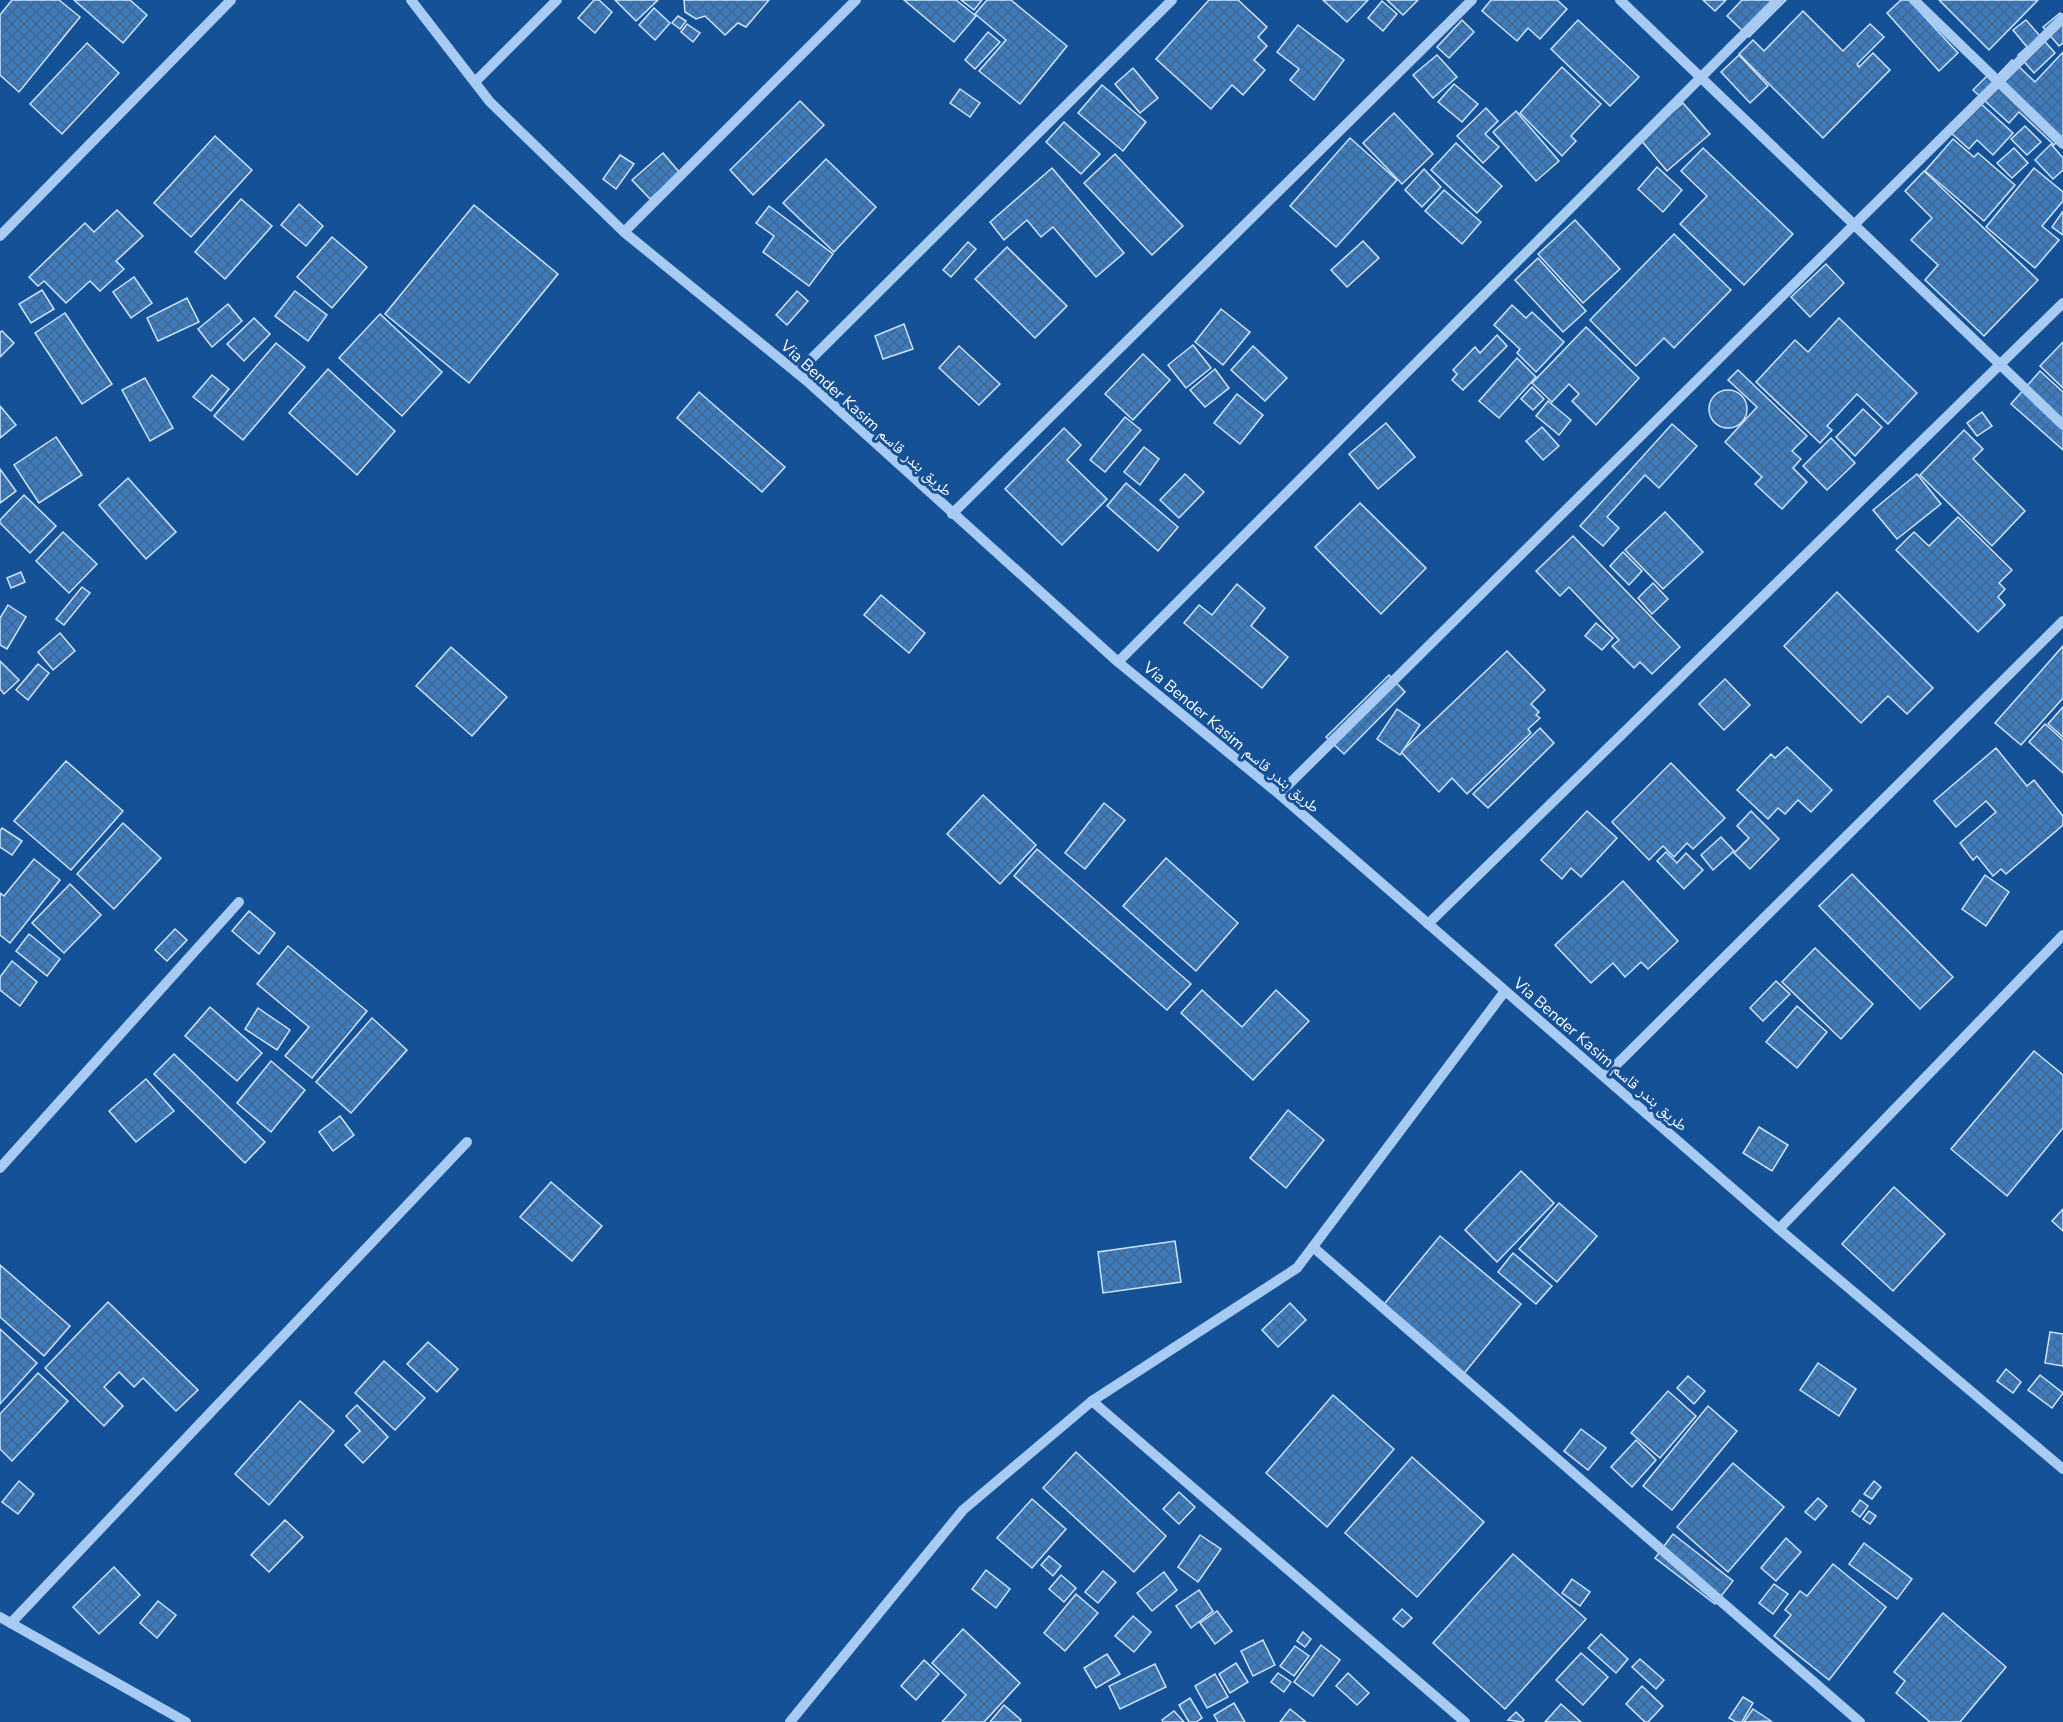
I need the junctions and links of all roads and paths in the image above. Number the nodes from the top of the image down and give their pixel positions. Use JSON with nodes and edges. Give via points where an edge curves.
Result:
{"nodes":[{"id":1,"x":231,"y":0,"type":"edge"},
{"id":2,"x":411,"y":0,"type":"edge"},
{"id":3,"x":557,"y":0,"type":"edge"},
{"id":4,"x":856,"y":0,"type":"edge"},
{"id":5,"x":1172,"y":0,"type":"edge"},
{"id":6,"x":1472,"y":0,"type":"edge"},
{"id":7,"x":1620,"y":0,"type":"edge"},
{"id":8,"x":1778,"y":0,"type":"edge"},
{"id":9,"x":1914,"y":0,"type":"edge"},
{"id":10,"x":2063,"y":18,"type":"edge"},
{"id":11,"x":1701,"y":78,"type":"junction"},
{"id":12,"x":475,"y":82,"type":"junction"},
{"id":13,"x":1999,"y":82,"type":"junction"},
{"id":14,"x":2063,"y":144,"type":"edge"},
{"id":15,"x":1854,"y":225,"type":"junction"},
{"id":16,"x":624,"y":232,"type":"junction"},
{"id":17,"x":0,"y":236,"type":"edge"},
{"id":18,"x":2063,"y":303,"type":"edge"},
{"id":19,"x":2000,"y":364,"type":"junction"},
{"id":20,"x":797,"y":373,"type":"junction"},
{"id":21,"x":2063,"y":425,"type":"edge"},
{"id":22,"x":952,"y":514,"type":"junction"},
{"id":23,"x":2063,"y":621,"type":"edge"},
{"id":24,"x":1118,"y":662,"type":"junction"},
{"id":25,"x":1279,"y":794,"type":"junction"},
{"id":26,"x":239,"y":902,"type":"dead end"},
{"id":27,"x":1428,"y":924,"type":"junction"},
{"id":28,"x":2063,"y":935,"type":"edge"},
{"id":29,"x":1505,"y":991,"type":"junction"},
{"id":30,"x":1605,"y":1076,"type":"junction"},
{"id":31,"x":467,"y":1142,"type":"dead end"},
{"id":32,"x":0,"y":1168,"type":"edge"},
{"id":33,"x":1779,"y":1229,"type":"junction"},
{"id":34,"x":1313,"y":1247,"type":"junction"},
{"id":35,"x":1092,"y":1401,"type":"junction"},
{"id":36,"x":2063,"y":1469,"type":"edge"},
{"id":37,"x":0,"y":1617,"type":"edge"},
{"id":38,"x":11,"y":1623,"type":"junction"},
{"id":39,"x":796,"y":1720,"type":"edge"},
{"id":40,"x":186,"y":1722,"type":"edge"},
{"id":41,"x":1465,"y":1722,"type":"edge"},
{"id":42,"x":1860,"y":1722,"type":"edge"}],
"edges":[{"from":1,"to":17,"type":"street"},
{"from":2,"to":12,"type":"street","name":"Via Bender Kasim طريق بندر قاسم"},
{"from":3,"to":12,"type":"street"},
{"from":4,"to":16,"type":"street"},
{"from":5,"to":20,"type":"street"},
{"from":6,"to":22,"type":"street"},
{"from":7,"to":11,"type":"street"},
{"from":8,"to":11,"type":"street"},
{"from":9,"to":13,"type":"street"},
{"from":10,"to":13,"type":"street"},
{"from":11,"to":15,"type":"street"},
{"from":11,"to":24,"type":"street"},
{"from":12,"to":16,"type":"street","name":"Via Bender Kasim طريق بندر قاسم","via":[[490,102]]},
{"from":13,"to":14,"type":"street"},
{"from":13,"to":15,"type":"street"},
{"from":15,"to":19,"type":"street"},
{"from":15,"to":25,"type":"street"},
{"from":16,"to":20,"type":"street","name":"Via Bender Kasim طريق بندر قاسم"},
{"from":18,"to":19,"type":"street"},
{"from":19,"to":21,"type":"street"},
{"from":19,"to":27,"type":"street"},
{"from":20,"to":22,"type":"street","name":"Via Bender Kasim طريق بندر قاسم"},
{"from":22,"to":24,"type":"street","name":"Via Bender Kasim طريق بندر قاسم"},
{"from":23,"to":30,"type":"street"},
{"from":24,"to":25,"type":"street","name":"Via Bender Kasim طريق بندر قاسم"},
{"from":25,"to":27,"type":"street","name":"Via Bender Kasim طريق بندر قاسم"},
{"from":26,"to":32,"type":"street"},
{"from":27,"to":29,"type":"street","name":"Via Bender Kasim طريق بندر قاسم"},
{"from":28,"to":33,"type":"street"},
{"from":29,"to":30,"type":"street","name":"Via Bender Kasim طريق بندر قاسم"},
{"from":29,"to":34,"type":"street"},
{"from":30,"to":33,"type":"street","name":"Via Bender Kasim طريق بندر قاسم"},
{"from":31,"to":38,"type":"street"},
{"from":33,"to":36,"type":"street","name":"Via Bender Kasim طريق بندر قاسم"},
{"from":34,"to":35,"type":"street","via":[[1297,1268]]},
{"from":34,"to":42,"type":"street"},
{"from":35,"to":39,"type":"street","via":[[963,1510]]},
{"from":35,"to":41,"type":"street"},
{"from":37,"to":38,"type":"street"},
{"from":38,"to":40,"type":"street"}]}
